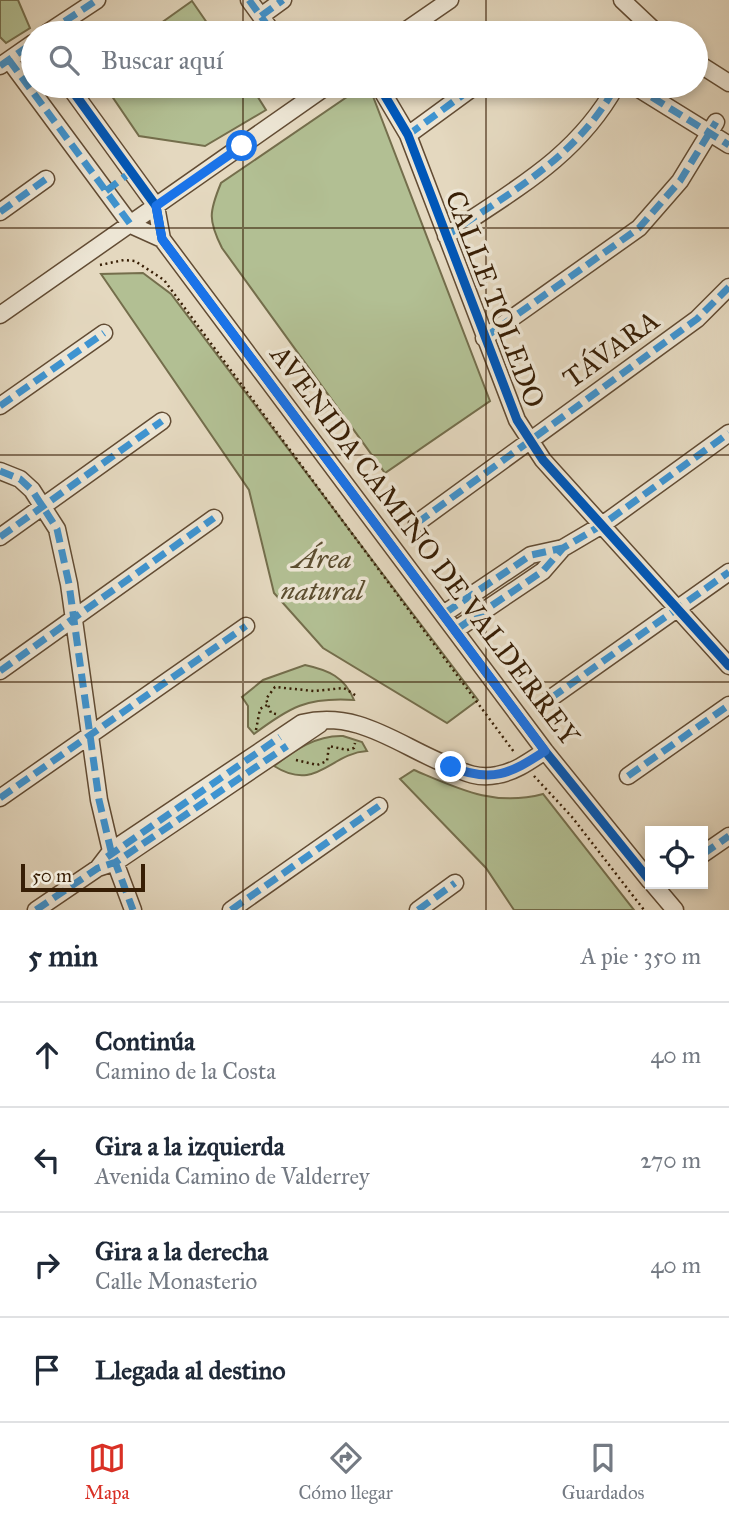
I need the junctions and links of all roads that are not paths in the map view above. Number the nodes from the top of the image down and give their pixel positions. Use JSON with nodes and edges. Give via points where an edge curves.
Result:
{"nodes":[{"id":1,"x":96,"y":0,"type":"edge"},
{"id":2,"x":250,"y":0,"type":"edge"},
{"id":3,"x":283,"y":0,"type":"edge"},
{"id":4,"x":450,"y":0,"type":"edge"},
{"id":5,"x":622,"y":0,"type":"edge"},
{"id":6,"x":261,"y":16,"type":"junction"},
{"id":7,"x":65,"y":21,"type":"edge"},
{"id":8,"x":265,"y":21,"type":"edge"},
{"id":9,"x":419,"y":21,"type":"edge"},
{"id":10,"x":644,"y":21,"type":"edge"},
{"id":11,"x":21,"y":52,"type":"edge"},
{"id":12,"x":5,"y":63,"type":"edge"},
{"id":13,"x":708,"y":70,"type":"edge"},
{"id":14,"x":21,"y":83,"type":"edge"},
{"id":15,"x":729,"y":83,"type":"edge"},
{"id":16,"x":33,"y":98,"type":"edge"},
{"id":17,"x":78,"y":98,"type":"edge"},
{"id":18,"x":310,"y":98,"type":"edge"},
{"id":19,"x":386,"y":98,"type":"edge"},
{"id":20,"x":459,"y":98,"type":"edge"},
{"id":21,"x":609,"y":98,"type":"edge"},
{"id":22,"x":657,"y":98,"type":"edge"},
{"id":23,"x":713,"y":128,"type":"junction"},
{"id":24,"x":408,"y":135,"type":"junction"},
{"id":25,"x":729,"y":145,"type":"edge"},
{"id":26,"x":131,"y":172,"type":"junction"},
{"id":27,"x":46,"y":179,"type":"dead end"},
{"id":28,"x":106,"y":191,"type":"junction"},
{"id":29,"x":156,"y":206,"type":"junction"},
{"id":30,"x":0,"y":212,"type":"edge"},
{"id":31,"x":131,"y":225,"type":"junction"},
{"id":32,"x":446,"y":236,"type":"junction"},
{"id":33,"x":162,"y":239,"type":"junction"},
{"id":34,"x":729,"y":287,"type":"edge"},
{"id":35,"x":0,"y":315,"type":"edge"},
{"id":36,"x":104,"y":333,"type":"dead end"},
{"id":37,"x":484,"y":338,"type":"junction"},
{"id":38,"x":0,"y":406,"type":"edge"},
{"id":39,"x":162,"y":421,"type":"dead end"},
{"id":40,"x":729,"y":433,"type":"edge"},
{"id":41,"x":529,"y":441,"type":"junction"},
{"id":42,"x":0,"y":471,"type":"edge"},
{"id":43,"x":44,"y":506,"type":"junction"},
{"id":44,"x":214,"y":518,"type":"dead end"},
{"id":45,"x":417,"y":523,"type":"dead end"},
{"id":46,"x":602,"y":525,"type":"junction"},
{"id":47,"x":0,"y":537,"type":"edge"},
{"id":48,"x":563,"y":548,"type":"junction"},
{"id":49,"x":729,"y":572,"type":"edge"},
{"id":50,"x":677,"y":609,"type":"junction"},
{"id":51,"x":444,"y":613,"type":"junction"},
{"id":52,"x":74,"y":618,"type":"junction"},
{"id":53,"x":246,"y":626,"type":"dead end"},
{"id":54,"x":457,"y":629,"type":"junction"},
{"id":55,"x":729,"y":666,"type":"edge"},
{"id":56,"x":0,"y":671,"type":"edge"},
{"id":57,"x":551,"y":698,"type":"dead end"},
{"id":58,"x":729,"y":705,"type":"edge"},
{"id":59,"x":90,"y":736,"type":"junction"},
{"id":60,"x":545,"y":751,"type":"junction"},
{"id":61,"x":628,"y":776,"type":"dead end"},
{"id":62,"x":0,"y":798,"type":"edge"},
{"id":63,"x":379,"y":806,"type":"dead end"},
{"id":64,"x":729,"y":835,"type":"edge"},
{"id":65,"x":708,"y":850,"type":"edge"},
{"id":66,"x":113,"y":856,"type":"junction"},
{"id":67,"x":645,"y":873,"type":"edge"},
{"id":68,"x":455,"y":883,"type":"dead end"},
{"id":69,"x":658,"y":889,"type":"edge"},
{"id":70,"x":36,"y":910,"type":"edge"},
{"id":71,"x":133,"y":910,"type":"edge"},
{"id":72,"x":231,"y":910,"type":"edge"},
{"id":73,"x":418,"y":910,"type":"edge"},
{"id":74,"x":675,"y":910,"type":"edge"}],
"edges":[{"from":1,"to":7,"type":"street"},
{"from":2,"to":6,"type":"street"},
{"from":3,"to":6,"type":"street"},
{"from":4,"to":9,"type":"street"},
{"from":5,"to":10,"type":"street"},
{"from":6,"to":8,"type":"street"},
{"from":11,"to":12,"type":"street"},
{"from":12,"to":14,"type":"street","name":"AVENIDA CAMINO DE VALDERREY"},
{"from":13,"to":15,"type":"street"},
{"from":16,"to":28,"type":"street","name":"AVENIDA CAMINO DE VALDERREY"},
{"from":17,"to":26,"type":"street","name":"AVENIDA CAMINO DE VALDERREY"},
{"from":18,"to":29,"type":"street"},
{"from":19,"to":24,"type":"street","name":"CALLE TOLEDO"},
{"from":20,"to":24,"type":"street"},
{"from":21,"to":32,"type":"street","via":[[573,145]]},
{"from":22,"to":23,"type":"street"},
{"from":23,"to":25,"type":"street"},
{"from":23,"to":37,"type":"street","via":[[680,181],[639,228]]},
{"from":24,"to":32,"type":"street","name":"CALLE TOLEDO"},
{"from":26,"to":28,"type":"street"},
{"from":26,"to":29,"type":"street","name":"AVENIDA CAMINO DE VALDERREY"},
{"from":27,"to":30,"type":"street"},
{"from":28,"to":31,"type":"street","name":"AVENIDA CAMINO DE VALDERREY"},
{"from":29,"to":31,"type":"street"},
{"from":29,"to":33,"type":"street","name":"AVENIDA CAMINO DE VALDERREY"},
{"from":31,"to":33,"type":"street","name":"AVENIDA CAMINO DE VALDERREY"},
{"from":31,"to":35,"type":"street"},
{"from":32,"to":37,"type":"street","name":"CALLE TOLEDO"},
{"from":33,"to":51,"type":"street","name":"AVENIDA CAMINO DE VALDERREY"},
{"from":34,"to":41,"type":"street","name":"TÁVARA","via":[[696,319]]},
{"from":36,"to":38,"type":"street"},
{"from":37,"to":41,"type":"street","name":"CALLE TOLEDO","via":[[508,403]]},
{"from":39,"to":43,"type":"street"},
{"from":40,"to":46,"type":"street"},
{"from":41,"to":45,"type":"street","name":"TÁVARA"},
{"from":41,"to":46,"type":"street","name":"CALLE TOLEDO"},
{"from":42,"to":43,"type":"street","via":[[20,479]]},
{"from":43,"to":47,"type":"street"},
{"from":43,"to":52,"type":"street","via":[[57,529]]},
{"from":44,"to":52,"type":"street"},
{"from":46,"to":48,"type":"street"},
{"from":46,"to":50,"type":"street","name":"CALLE TOLEDO"},
{"from":48,"to":51,"type":"street","via":[[531,555]]},
{"from":48,"to":54,"type":"street","via":[[543,571]]},
{"from":49,"to":50,"type":"street"},
{"from":50,"to":55,"type":"street","name":"CALLE TOLEDO"},
{"from":50,"to":57,"type":"street"},
{"from":51,"to":54,"type":"street","name":"AVENIDA CAMINO DE VALDERREY"},
{"from":52,"to":56,"type":"street"},
{"from":52,"to":59,"type":"street"},
{"from":53,"to":59,"type":"street"},
{"from":54,"to":60,"type":"street","name":"AVENIDA CAMINO DE VALDERREY"},
{"from":58,"to":61,"type":"street"},
{"from":59,"to":62,"type":"street"},
{"from":59,"to":66,"type":"street"},
{"from":60,"to":66,"type":"street","via":[[496,775],[473,776],[364,724],[328,719]]},
{"from":60,"to":67,"type":"street","name":"AVENIDA CAMINO DE VALDERREY"},
{"from":63,"to":72,"type":"street"},
{"from":64,"to":65,"type":"street"},
{"from":66,"to":70,"type":"street"},
{"from":66,"to":71,"type":"street"},
{"from":68,"to":73,"type":"street"},
{"from":69,"to":74,"type":"street","name":"AVENIDA CAMINO DE VALDERREY"}]}
